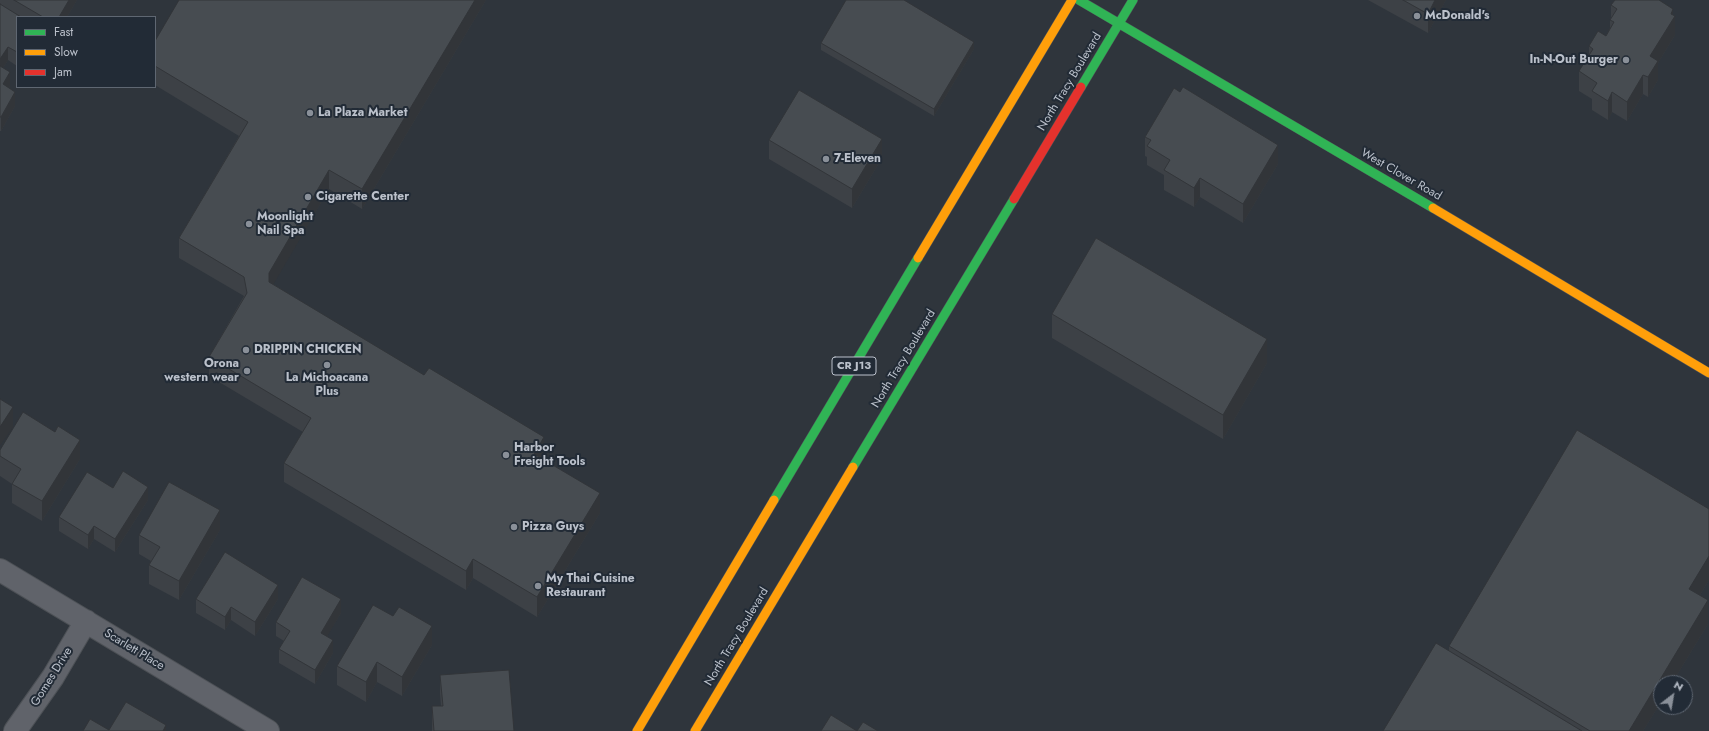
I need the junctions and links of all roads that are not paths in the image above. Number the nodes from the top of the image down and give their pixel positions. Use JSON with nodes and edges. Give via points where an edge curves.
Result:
{"nodes":[{"id":1,"x":1072,"y":0,"type":"edge"},
{"id":2,"x":1079,"y":0,"type":"edge"},
{"id":3,"x":1133,"y":0,"type":"edge"},
{"id":4,"x":1119,"y":24,"type":"junction"},
{"id":5,"x":1709,"y":373,"type":"edge"},
{"id":6,"x":0,"y":570,"type":"edge"},
{"id":7,"x":86,"y":621,"type":"junction"},
{"id":8,"x":15,"y":731,"type":"edge"},
{"id":9,"x":268,"y":731,"type":"edge"},
{"id":10,"x":637,"y":731,"type":"edge"},
{"id":11,"x":695,"y":731,"type":"edge"}],
"edges":[{"from":1,"to":10,"type":"main road","number":"CR J13"},
{"from":2,"to":4,"type":"main road","name":"West Clover Road"},
{"from":3,"to":4,"type":"main road","name":"North Tracy Boulevard"},
{"from":4,"to":5,"type":"main road","name":"West Clover Road"},
{"from":4,"to":11,"type":"main road","name":"North Tracy Boulevard"},
{"from":6,"to":7,"type":"street","name":"Scarlett Place"},
{"from":7,"to":8,"type":"street","name":"Gomes Drive","via":[[53,677]]},
{"from":7,"to":9,"type":"street","name":"Scarlett Place"}]}
